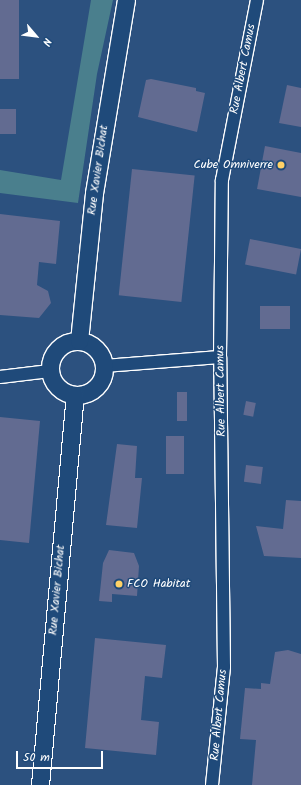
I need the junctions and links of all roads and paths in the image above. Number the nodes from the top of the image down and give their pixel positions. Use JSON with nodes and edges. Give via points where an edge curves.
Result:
{"nodes":[{"id":1,"x":126,"y":0,"type":"edge"},
{"id":2,"x":257,"y":0,"type":"edge"},
{"id":3,"x":79,"y":341,"type":"junction"},
{"id":4,"x":220,"y":357,"type":"junction"},
{"id":5,"x":104,"y":366,"type":"junction"},
{"id":6,"x":50,"y":371,"type":"junction"},
{"id":7,"x":0,"y":377,"type":"edge"},
{"id":8,"x":75,"y":396,"type":"junction"},
{"id":9,"x":40,"y":785,"type":"edge"},
{"id":10,"x":212,"y":785,"type":"edge"}],
"edges":[{"from":1,"to":3,"type":"main road","name":"Rue Xavier Bichat","via":[[94,193]]},
{"from":2,"to":4,"type":"street","name":"Rue Albert Camus","via":[[222,180]]},
{"from":3,"to":5,"type":"main road","via":[[93,346]]},
{"from":3,"to":6,"type":"main road","via":[[69,342],[54,353]]},
{"from":4,"to":5,"type":"street"},
{"from":4,"to":10,"type":"street","name":"Rue Albert Camus","via":[[224,667]]},
{"from":5,"to":8,"type":"main road","via":[[100,384],[93,391]]},
{"from":6,"to":7,"type":"street"},
{"from":6,"to":8,"type":"main road","via":[[58,388]]},
{"from":8,"to":9,"type":"main road","name":"Rue Xavier Bichat"}]}
